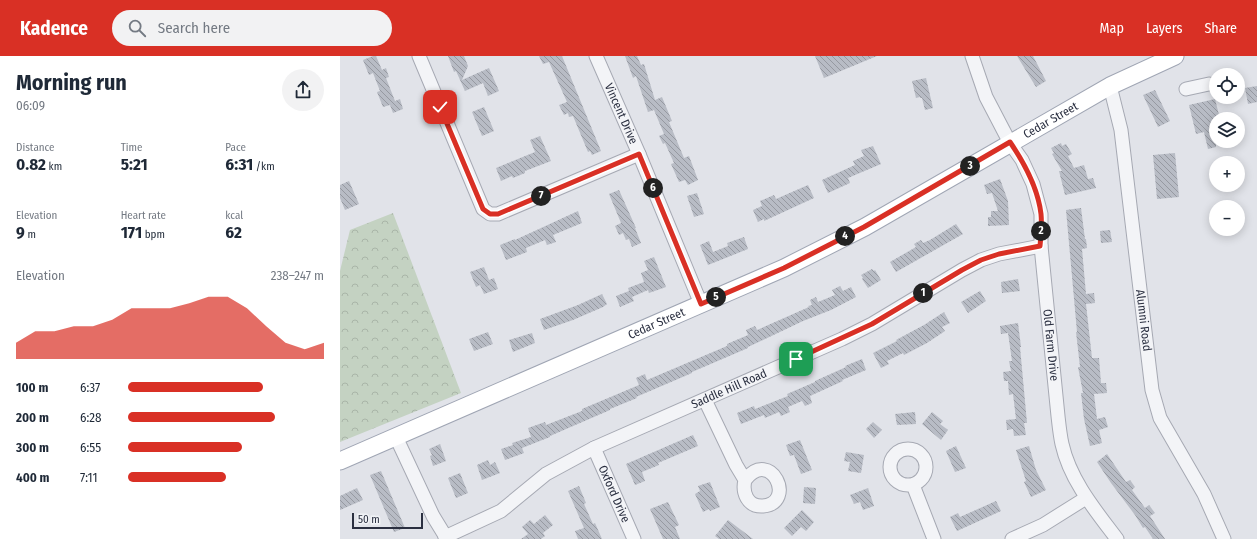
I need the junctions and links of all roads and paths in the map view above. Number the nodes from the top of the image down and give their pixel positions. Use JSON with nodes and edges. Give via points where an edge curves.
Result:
{"nodes":[{"id":1,"x":419,"y":56,"type":"edge"},
{"id":2,"x":596,"y":56,"type":"edge"},
{"id":3,"x":972,"y":56,"type":"edge"},
{"id":4,"x":1175,"y":56,"type":"edge"},
{"id":5,"x":1209,"y":84,"type":"edge"},
{"id":6,"x":1110,"y":86,"type":"junction"},
{"id":7,"x":1186,"y":89,"type":"dead end"},
{"id":8,"x":1010,"y":142,"type":"junction"},
{"id":9,"x":639,"y":154,"type":"junction"},
{"id":10,"x":1040,"y":246,"type":"junction"},
{"id":11,"x":701,"y":304,"type":"junction"},
{"id":12,"x":705,"y":400,"type":"junction"},
{"id":13,"x":396,"y":437,"type":"junction"},
{"id":14,"x":594,"y":448,"type":"junction"},
{"id":15,"x":340,"y":461,"type":"edge"},
{"id":16,"x":745,"y":480,"type":"dead end"},
{"id":17,"x":913,"y":485,"type":"dead end"},
{"id":18,"x":1086,"y":498,"type":"junction"},
{"id":19,"x":446,"y":538,"type":"edge"},
{"id":20,"x":634,"y":539,"type":"edge"},
{"id":21,"x":934,"y":539,"type":"edge"},
{"id":22,"x":1012,"y":539,"type":"edge"},
{"id":23,"x":1117,"y":539,"type":"edge"},
{"id":24,"x":1224,"y":539,"type":"edge"}],
"edges":[{"from":1,"to":9,"type":"street","via":[[483,209],[490,214],[498,214]]},
{"from":2,"to":9,"type":"street","name":"Vincent Drive"},
{"from":3,"to":8,"type":"street","name":"Old Farm Drive","via":[[986,98]]},
{"from":4,"to":6,"type":"main road","name":"Cedar Street"},
{"from":5,"to":7,"type":"street"},
{"from":6,"to":8,"type":"main road","name":"Cedar Street"},
{"from":6,"to":24,"type":"street","name":"Alumni Road","via":[[1121,130],[1152,390],[1160,418],[1204,494]]},
{"from":8,"to":10,"type":"street","name":"Old Farm Drive","via":[[1033,184],[1041,214]]},
{"from":8,"to":11,"type":"main road","name":"Cedar Street","via":[[864,227],[784,268]]},
{"from":9,"to":11,"type":"street","name":"Vincent Drive"},
{"from":10,"to":12,"type":"street","name":"Saddle Hill Road","via":[[981,260],[872,324]]},
{"from":10,"to":18,"type":"street","name":"Old Farm Drive","via":[[1062,444],[1072,472]]},
{"from":11,"to":13,"type":"main road","name":"Cedar Street"},
{"from":12,"to":14,"type":"street","name":"Saddle Hill Road"},
{"from":12,"to":16,"type":"street"},
{"from":13,"to":15,"type":"main road","name":"Cedar Street"},
{"from":13,"to":19,"type":"street"},
{"from":14,"to":19,"type":"street","name":"Saddle Hill Road","via":[[546,474],[501,511]]},
{"from":14,"to":20,"type":"street","name":"Oxford Drive"},
{"from":17,"to":21,"type":"street"},
{"from":18,"to":22,"type":"street","via":[[1043,525]]},
{"from":18,"to":23,"type":"street","name":"Old Farm Drive"}]}
